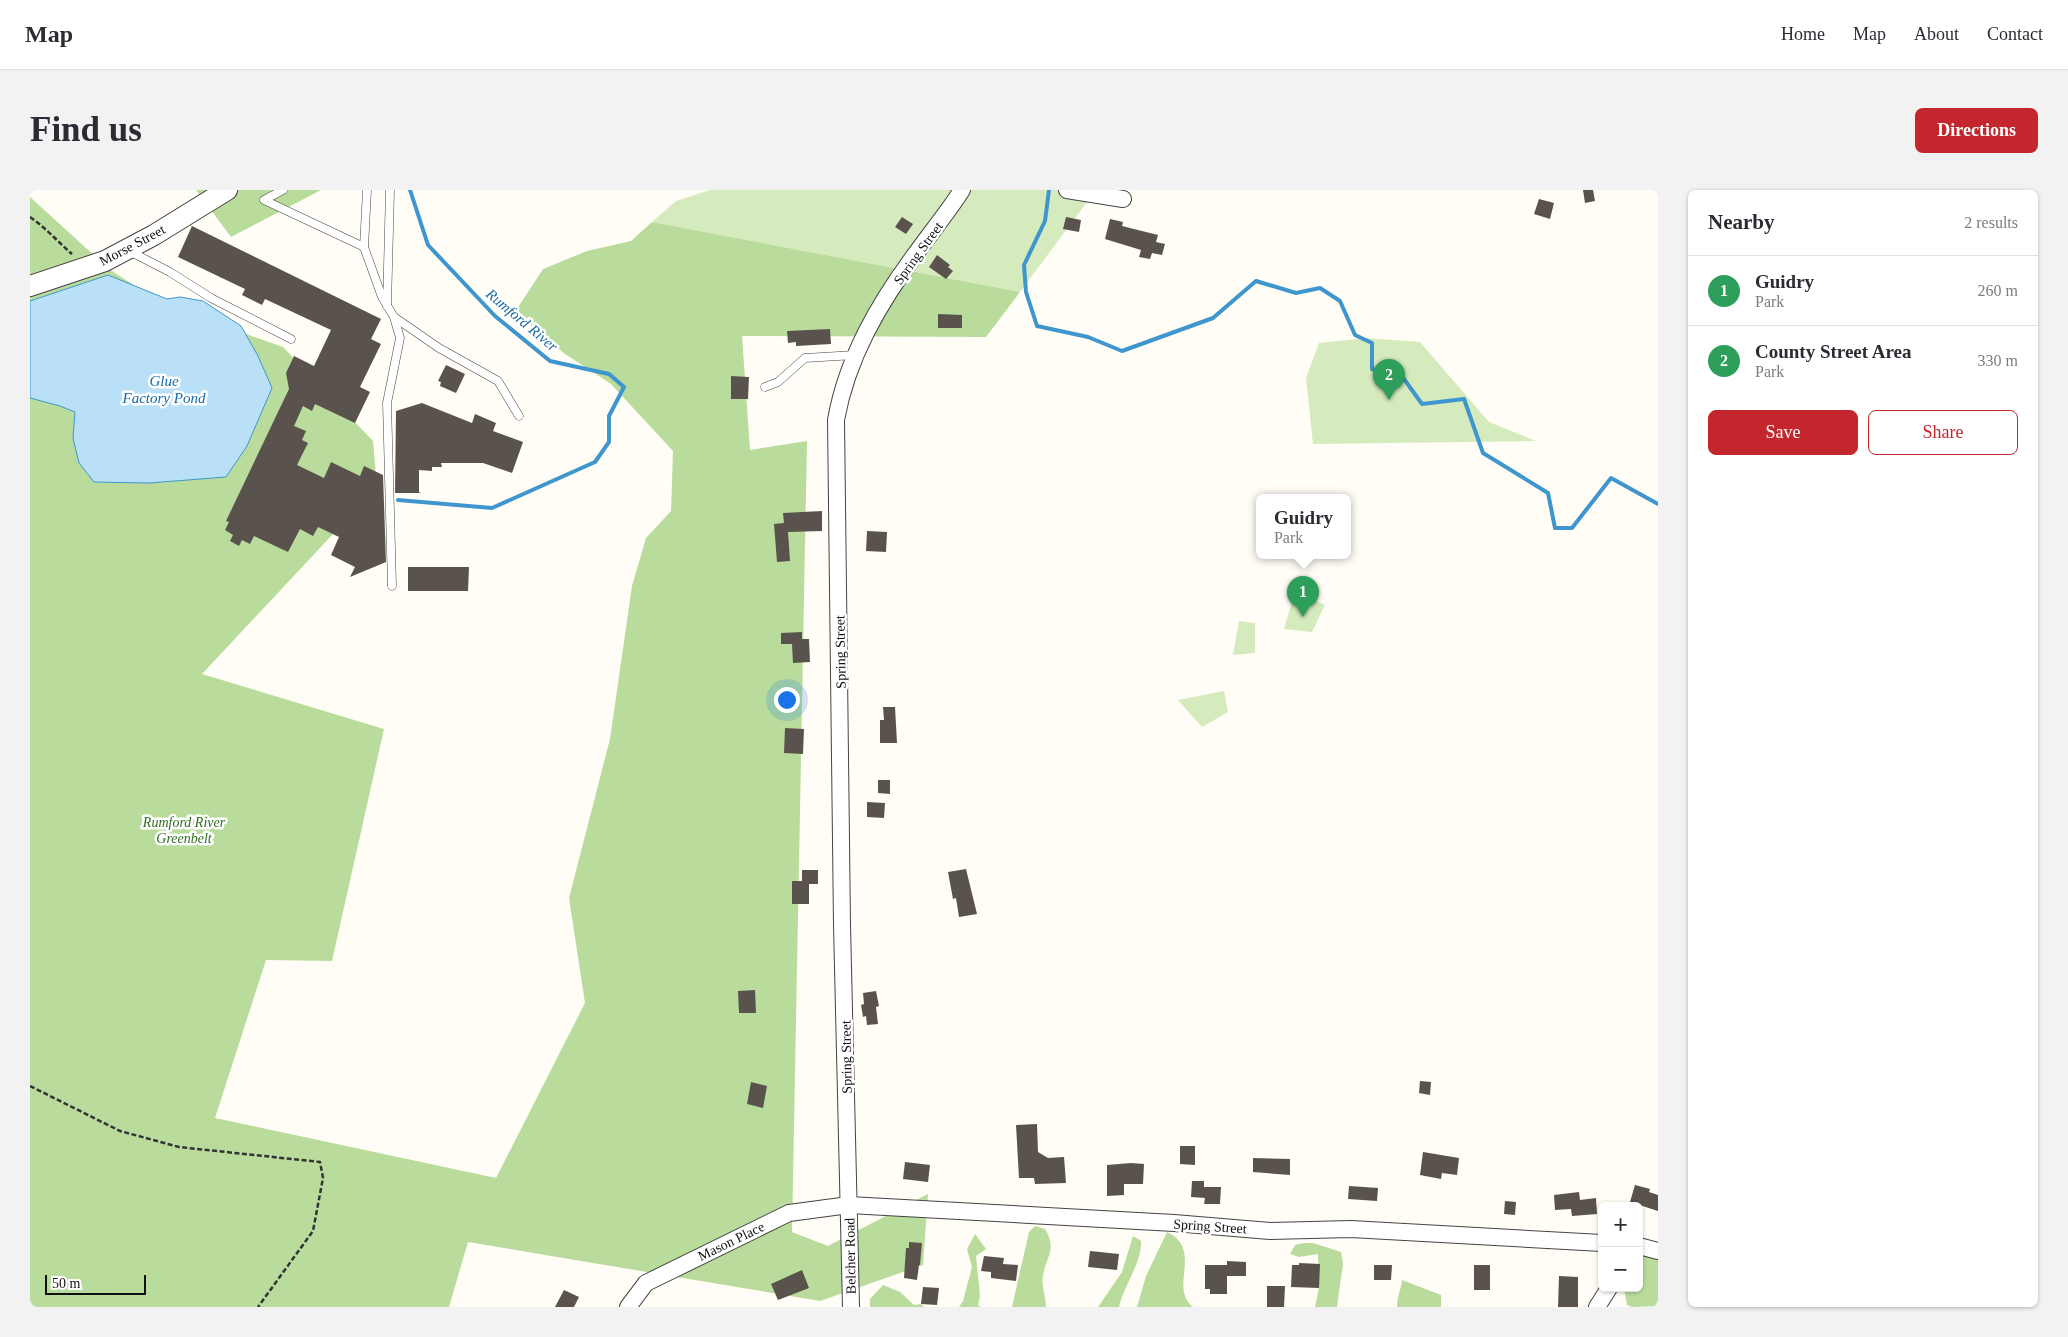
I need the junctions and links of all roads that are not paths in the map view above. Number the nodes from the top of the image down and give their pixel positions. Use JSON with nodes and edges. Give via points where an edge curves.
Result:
{"nodes":[{"id":1,"x":227,"y":190,"type":"edge"},
{"id":2,"x":283,"y":190,"type":"edge"},
{"id":3,"x":367,"y":190,"type":"edge"},
{"id":4,"x":390,"y":190,"type":"edge"},
{"id":5,"x":962,"y":190,"type":"edge"},
{"id":6,"x":1067,"y":190,"type":"edge"},
{"id":7,"x":1123,"y":200,"type":"dead end"},
{"id":8,"x":364,"y":247,"type":"junction"},
{"id":9,"x":127,"y":250,"type":"junction"},
{"id":10,"x":30,"y":286,"type":"edge"},
{"id":11,"x":387,"y":306,"type":"junction"},
{"id":12,"x":394,"y":317,"type":"junction"},
{"id":13,"x":291,"y":339,"type":"dead end"},
{"id":14,"x":855,"y":355,"type":"junction"},
{"id":15,"x":765,"y":387,"type":"dead end"},
{"id":16,"x":519,"y":416,"type":"dead end"},
{"id":17,"x":392,"y":586,"type":"dead end"},
{"id":18,"x":849,"y":1205,"type":"junction"},
{"id":19,"x":1598,"y":1243,"type":"edge"},
{"id":20,"x":1643,"y":1247,"type":"edge"},
{"id":21,"x":1658,"y":1251,"type":"edge"},
{"id":22,"x":1606,"y":1292,"type":"edge"},
{"id":23,"x":628,"y":1307,"type":"edge"},
{"id":24,"x":851,"y":1307,"type":"edge"},
{"id":25,"x":1597,"y":1307,"type":"edge"}],
"edges":[{"from":1,"to":9,"type":"street","name":"Morse Street"},
{"from":2,"to":8,"type":"lane","via":[[264,200]]},
{"from":3,"to":8,"type":"lane"},
{"from":4,"to":11,"type":"lane"},
{"from":5,"to":14,"type":"street","name":"Spring Street","via":[[886,297]]},
{"from":6,"to":7,"type":"street"},
{"from":8,"to":11,"type":"lane"},
{"from":9,"to":10,"type":"street","name":"Morse Street"},
{"from":9,"to":13,"type":"lane"},
{"from":11,"to":12,"type":"lane"},
{"from":12,"to":16,"type":"lane","via":[[498,382]]},
{"from":12,"to":17,"type":"lane","via":[[400,338],[387,403]]},
{"from":14,"to":15,"type":"lane","via":[[805,358],[778,382]]},
{"from":14,"to":18,"type":"street","name":"Spring Street","via":[[839,403],[835,459]]},
{"from":18,"to":19,"type":"street","name":"Spring Street","via":[[1270,1231],[1352,1229]]},
{"from":18,"to":23,"type":"street","name":"Mason Place","via":[[789,1213],[646,1283]]},
{"from":18,"to":24,"type":"street","name":"Belcher Road"},
{"from":20,"to":21,"type":"street"},
{"from":22,"to":25,"type":"street"}]}
